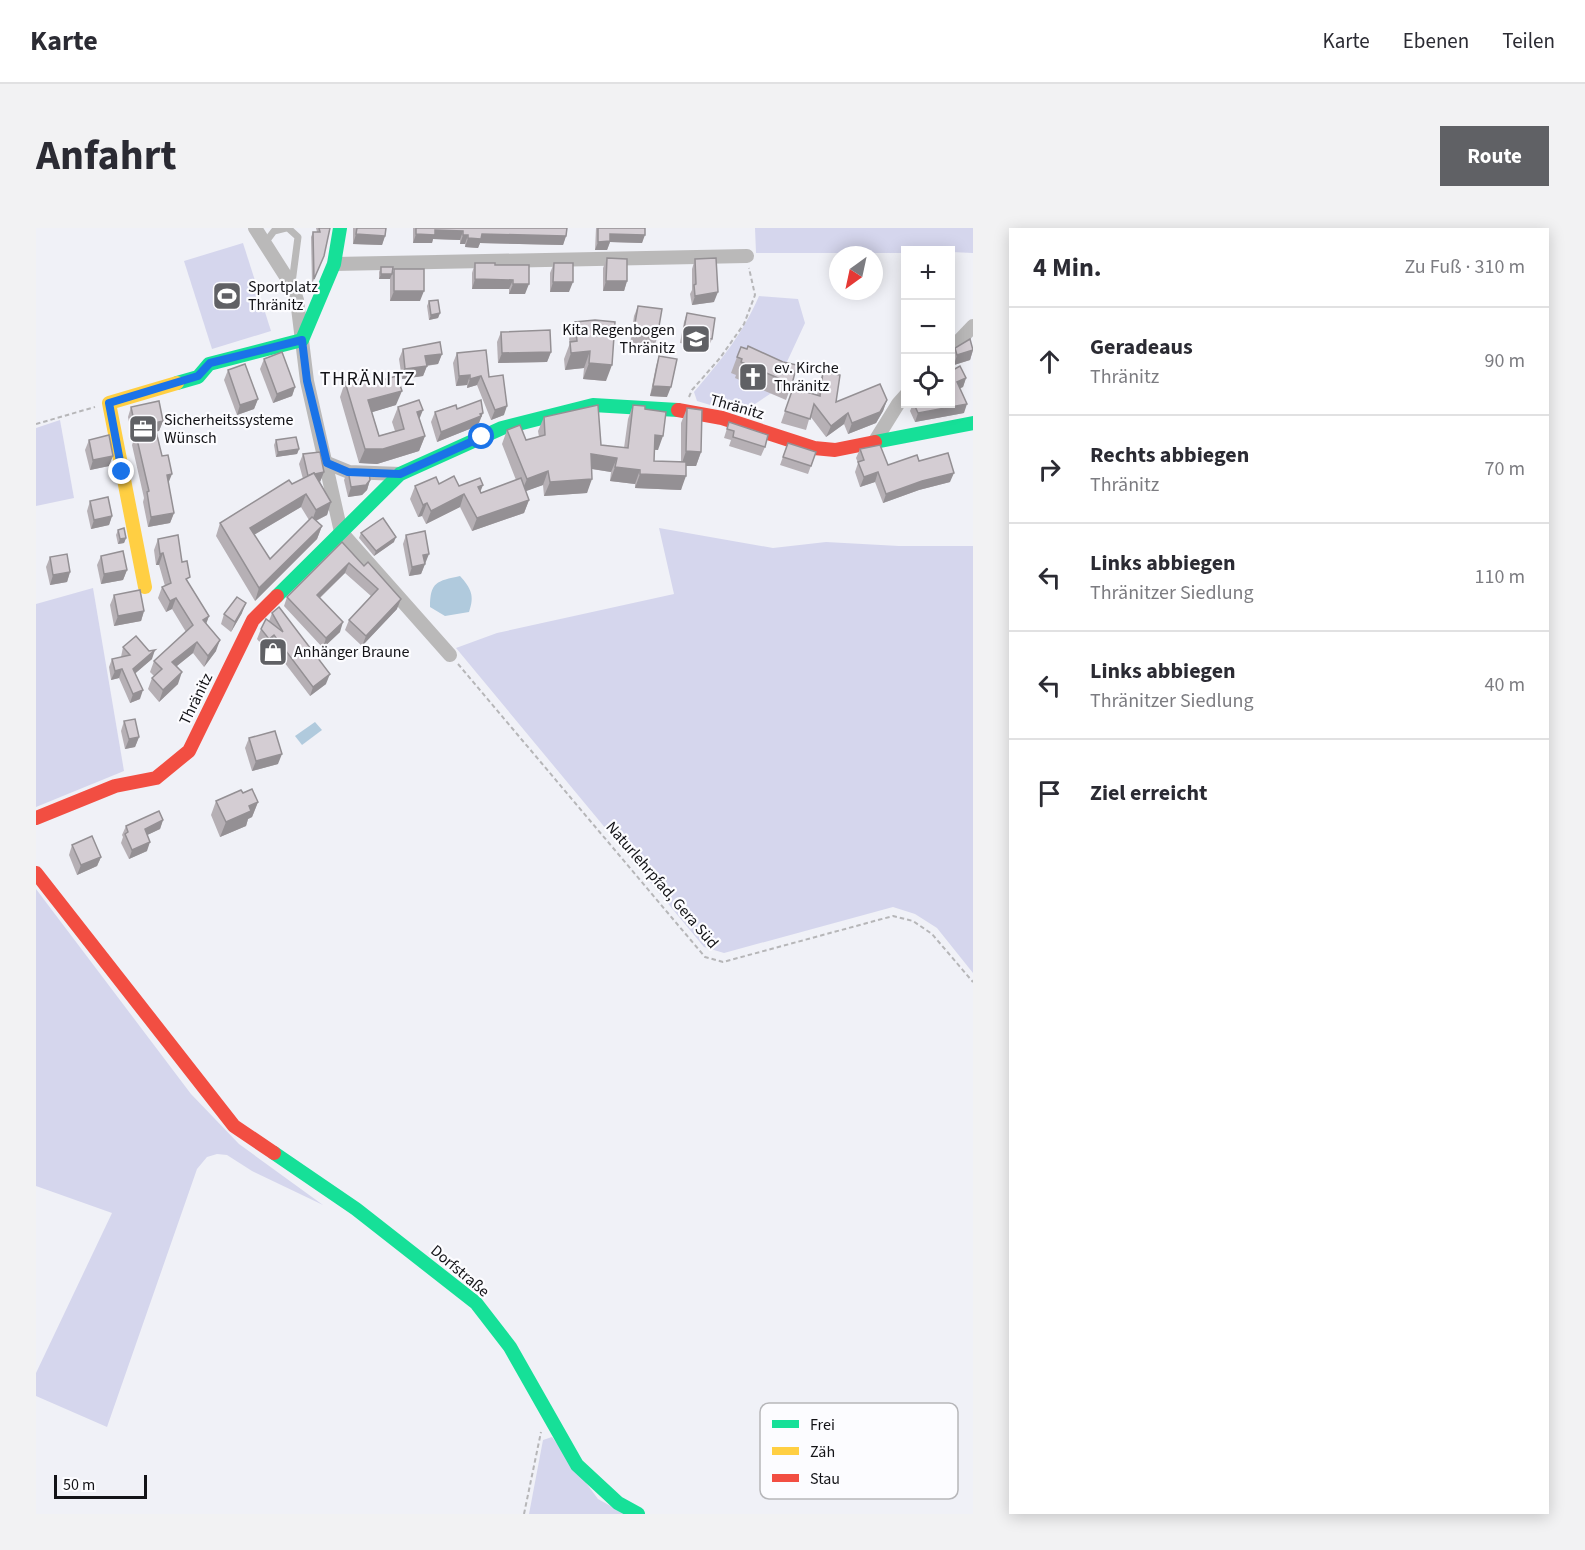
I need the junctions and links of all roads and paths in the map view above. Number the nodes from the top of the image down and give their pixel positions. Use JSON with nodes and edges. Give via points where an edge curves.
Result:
{"nodes":[{"id":1,"x":255,"y":228,"type":"edge"},
{"id":2,"x":287,"y":228,"type":"edge"},
{"id":3,"x":340,"y":228,"type":"edge"},
{"id":4,"x":265,"y":243,"type":"junction"},
{"id":5,"x":747,"y":256,"type":"joint"},
{"id":6,"x":334,"y":264,"type":"junction"},
{"id":7,"x":292,"y":286,"type":"junction"},
{"id":8,"x":973,"y":326,"type":"edge"},
{"id":9,"x":302,"y":340,"type":"junction"},
{"id":10,"x":955,"y":345,"type":"edge"},
{"id":11,"x":901,"y":400,"type":"edge"},
{"id":12,"x":109,"y":403,"type":"junction"},
{"id":13,"x":684,"y":410,"type":"junction"},
{"id":14,"x":973,"y":423,"type":"edge"},
{"id":15,"x":36,"y":424,"type":"edge"},
{"id":16,"x":875,"y":441,"type":"junction"},
{"id":17,"x":327,"y":463,"type":"junction"},
{"id":18,"x":400,"y":474,"type":"junction"},
{"id":19,"x":341,"y":532,"type":"junction"},
{"id":20,"x":145,"y":587,"type":"dead end"},
{"id":21,"x":450,"y":655,"type":"joint"},
{"id":22,"x":36,"y":818,"type":"edge"},
{"id":23,"x":36,"y":873,"type":"edge"},
{"id":24,"x":973,"y":982,"type":"edge"},
{"id":25,"x":550,"y":1419,"type":"junction"},
{"id":26,"x":524,"y":1514,"type":"edge"},
{"id":27,"x":638,"y":1514,"type":"edge"}],
"edges":[{"from":1,"to":4,"type":"street"},
{"from":2,"to":4,"type":"lane","via":[[274,231]]},
{"from":2,"to":7,"type":"lane","via":[[298,237]]},
{"from":3,"to":6,"type":"street"},
{"from":4,"to":7,"type":"street"},
{"from":5,"to":6,"type":"street"},
{"from":5,"to":13,"type":"path","via":[[755,295],[744,324],[692,390]]},
{"from":6,"to":9,"type":"street"},
{"from":7,"to":9,"type":"street"},
{"from":8,"to":10,"type":"street"},
{"from":9,"to":12,"type":"street","via":[[210,363],[198,376]]},
{"from":9,"to":17,"type":"street","via":[[307,381]]},
{"from":11,"to":16,"type":"street"},
{"from":12,"to":15,"type":"path"},
{"from":12,"to":20,"type":"street"},
{"from":13,"to":16,"type":"street","name":"Thränitz","via":[[814,448],[835,450]]},
{"from":13,"to":18,"type":"street","name":"Thränitz","via":[[593,405],[502,428]]},
{"from":14,"to":16,"type":"street","name":"Thränitz"},
{"from":17,"to":18,"type":"street","name":"Thränitz","via":[[348,472]]},
{"from":17,"to":19,"type":"street"},
{"from":18,"to":19,"type":"street","name":"Thränitz"},
{"from":19,"to":21,"type":"street"},
{"from":19,"to":22,"type":"street","name":"Thränitz","via":[[253,620],[189,752],[156,778],[115,786]]},
{"from":21,"to":24,"type":"path","name":"Naturlehrpfad, Gera Süd","via":[[705,957],[723,962],[893,916],[913,921],[932,934]]},
{"from":23,"to":25,"type":"street","name":"Dorfstraße","via":[[234,1126],[356,1209],[476,1303],[510,1347]]},
{"from":25,"to":26,"type":"path","via":[[540,1432]]},
{"from":25,"to":27,"type":"street","name":"Dorfstraße","via":[[577,1466],[618,1503]]}]}
